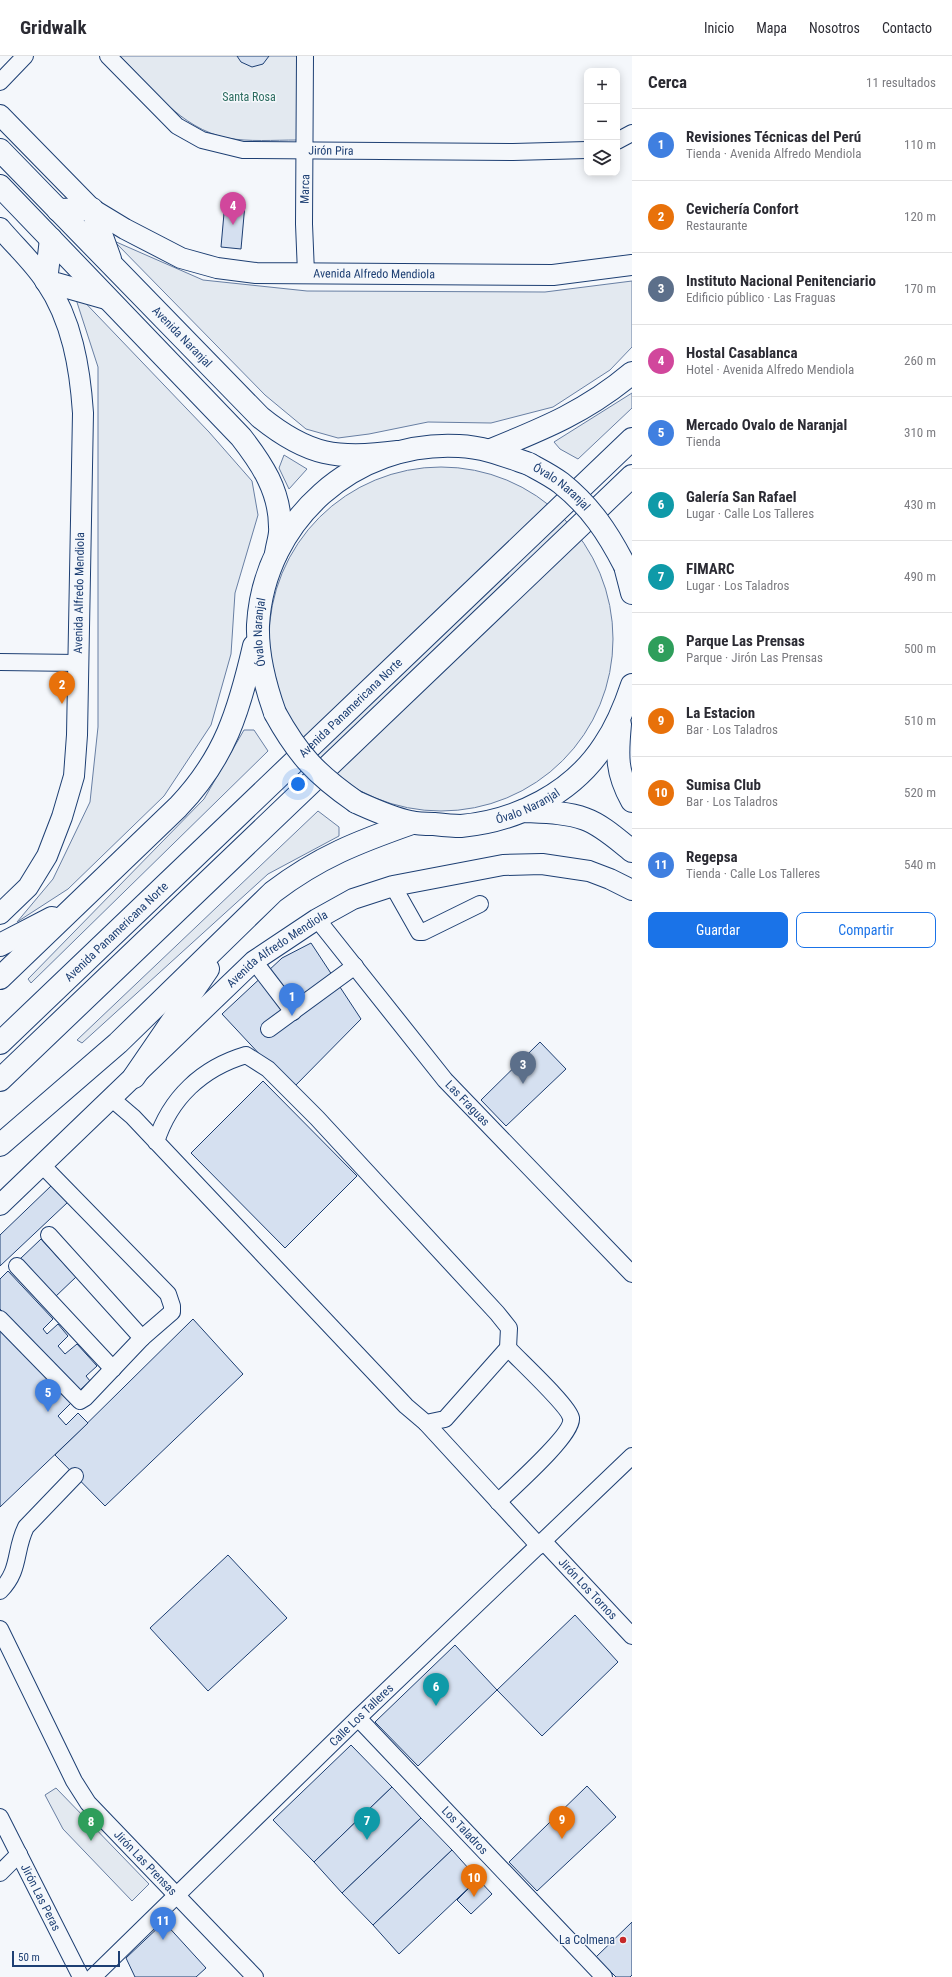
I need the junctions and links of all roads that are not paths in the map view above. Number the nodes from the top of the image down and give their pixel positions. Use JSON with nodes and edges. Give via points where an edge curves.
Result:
{"nodes":[{"id":1,"x":25,"y":56,"type":"edge"},
{"id":2,"x":108,"y":56,"type":"edge"},
{"id":3,"x":305,"y":56,"type":"edge"},
{"id":4,"x":0,"y":82,"type":"edge"},
{"id":5,"x":0,"y":115,"type":"edge"},
{"id":6,"x":632,"y":133,"type":"edge"},
{"id":7,"x":619,"y":140,"type":"edge"},
{"id":8,"x":0,"y":150,"type":"edge"},
{"id":9,"x":584,"y":150,"type":"edge"},
{"id":10,"x":306,"y":151,"type":"junction"},
{"id":11,"x":0,"y":186,"type":"edge"},
{"id":12,"x":92,"y":209,"type":"junction"},
{"id":13,"x":58,"y":210,"type":"junction"},
{"id":14,"x":0,"y":228,"type":"edge"},
{"id":15,"x":51,"y":239,"type":"junction"},
{"id":16,"x":112,"y":265,"type":"junction"},
{"id":17,"x":632,"y":265,"type":"edge"},
{"id":18,"x":306,"y":273,"type":"junction"},
{"id":19,"x":46,"y":281,"type":"junction"},
{"id":20,"x":106,"y":298,"type":"junction"},
{"id":21,"x":632,"y":373,"type":"edge"},
{"id":22,"x":632,"y":439,"type":"edge"},
{"id":23,"x":491,"y":450,"type":"junction"},
{"id":24,"x":398,"y":452,"type":"junction"},
{"id":25,"x":632,"y":476,"type":"edge"},
{"id":26,"x":276,"y":554,"type":"junction"},
{"id":27,"x":632,"y":593,"type":"edge"},
{"id":28,"x":258,"y":626,"type":"junction"},
{"id":29,"x":0,"y":662,"type":"edge"},
{"id":30,"x":78,"y":663,"type":"junction"},
{"id":31,"x":632,"y":685,"type":"edge"},
{"id":32,"x":621,"y":716,"type":"junction"},
{"id":33,"x":632,"y":801,"type":"edge"},
{"id":34,"x":523,"y":811,"type":"junction"},
{"id":35,"x":412,"y":823,"type":"junction"},
{"id":36,"x":632,"y":851,"type":"edge"},
{"id":37,"x":393,"y":886,"type":"junction"},
{"id":38,"x":632,"y":890,"type":"edge"},
{"id":39,"x":480,"y":904,"type":"dead end"},
{"id":40,"x":72,"y":908,"type":"junction"},
{"id":41,"x":0,"y":914,"type":"edge"},
{"id":42,"x":318,"y":919,"type":"junction"},
{"id":43,"x":238,"y":925,"type":"junction"},
{"id":44,"x":0,"y":945,"type":"edge"},
{"id":45,"x":254,"y":961,"type":"junction"},
{"id":46,"x":355,"y":966,"type":"junction"},
{"id":47,"x":0,"y":978,"type":"edge"},
{"id":48,"x":293,"y":1012,"type":"junction"},
{"id":49,"x":269,"y":1029,"type":"dead end"},
{"id":50,"x":0,"y":1044,"type":"edge"},
{"id":51,"x":134,"y":1077,"type":"junction"},
{"id":52,"x":0,"y":1080,"type":"edge"},
{"id":53,"x":112,"y":1099,"type":"junction"},
{"id":54,"x":156,"y":1142,"type":"junction"},
{"id":55,"x":0,"y":1145,"type":"edge"},
{"id":56,"x":42,"y":1166,"type":"junction"},
{"id":57,"x":0,"y":1205,"type":"edge"},
{"id":58,"x":49,"y":1234,"type":"dead end"},
{"id":59,"x":17,"y":1266,"type":"dead end"},
{"id":60,"x":632,"y":1274,"type":"edge"},
{"id":61,"x":0,"y":1319,"type":"edge"},
{"id":62,"x":142,"y":1338,"type":"junction"},
{"id":63,"x":508,"y":1348,"type":"junction"},
{"id":64,"x":113,"y":1369,"type":"junction"},
{"id":65,"x":426,"y":1423,"type":"junction"},
{"id":66,"x":632,"y":1456,"type":"edge"},
{"id":67,"x":75,"y":1476,"type":"dead end"},
{"id":68,"x":498,"y":1502,"type":"junction"},
{"id":69,"x":541,"y":1544,"type":"junction"},
{"id":70,"x":0,"y":1591,"type":"edge"},
{"id":71,"x":0,"y":1629,"type":"edge"},
{"id":72,"x":632,"y":1636,"type":"edge"},
{"id":73,"x":358,"y":1718,"type":"junction"},
{"id":74,"x":0,"y":1817,"type":"edge"},
{"id":75,"x":19,"y":1854,"type":"junction"},
{"id":76,"x":0,"y":1873,"type":"edge"},
{"id":77,"x":177,"y":1896,"type":"junction"},
{"id":78,"x":81,"y":1977,"type":"edge"},
{"id":79,"x":93,"y":1977,"type":"edge"},
{"id":80,"x":255,"y":1977,"type":"edge"},
{"id":81,"x":604,"y":1977,"type":"edge"}],
"edges":[{"from":1,"to":4,"type":"street"},
{"from":2,"to":10,"type":"street","name":"Jirón Pira","via":[[177,126],[202,140],[243,150]]},
{"from":3,"to":10,"type":"street","name":"Marca"},
{"from":5,"to":12,"type":"main road"},
{"from":6,"to":7,"type":"street"},
{"from":8,"to":13,"type":"highway","name":"Avenida Naranjal"},
{"from":9,"to":10,"type":"street","name":"Jirón Pira"},
{"from":10,"to":18,"type":"street","name":"Marca"},
{"from":11,"to":15,"type":"highway"},
{"from":12,"to":13,"type":"highway"},
{"from":12,"to":16,"type":"highway"},
{"from":12,"to":18,"type":"main road","name":"Avenida Alfredo Mendiola","via":[[181,258],[217,268]]},
{"from":13,"to":16,"type":"highway","name":"Avenida Naranjal"},
{"from":14,"to":19,"type":"main road"},
{"from":15,"to":19,"type":"highway"},
{"from":15,"to":20,"type":"highway"},
{"from":16,"to":24,"type":"highway","name":"Avenida Naranjal","via":[[260,417],[281,434],[332,455],[364,456]]},
{"from":17,"to":18,"type":"main road","name":"Avenida Alfredo Mendiola","via":[[553,276]]},
{"from":19,"to":20,"type":"highway"},
{"from":19,"to":30,"type":"main road","name":"Avenida Alfredo Mendiola","via":[[74,347],[81,380],[83,413]]},
{"from":20,"to":26,"type":"highway","via":[[240,437],[260,462],[278,502],[280,528]]},
{"from":21,"to":23,"type":"highway","via":[[586,408],[554,425]]},
{"from":22,"to":50,"type":"highway","name":"Avenida Panamericana Norte"},
{"from":23,"to":24,"type":"highway","name":"Óvalo Naranjal","via":[[429,446]]},
{"from":23,"to":27,"type":"highway","name":"Óvalo Naranjal","bridge":true,"via":[[529,464],[560,482],[587,506],[609,535],[625,566]]},
{"from":24,"to":26,"type":"highway","name":"Óvalo Naranjal","via":[[360,466],[326,490],[297,519]]},
{"from":25,"to":52,"type":"highway"},
{"from":26,"to":28,"type":"highway","name":"Óvalo Naranjal","via":[[267,577]]},
{"from":28,"to":35,"type":"highway","name":"Óvalo Naranjal","bridge":true,"via":[[259,656],[265,685],[275,713],[290,740],[308,764],[331,785],[356,802]]},
{"from":28,"to":40,"type":"highway","via":[[241,699],[229,733],[214,763],[178,808]]},
{"from":29,"to":30,"type":"street"},
{"from":30,"to":41,"type":"main road","name":"Avenida Alfredo Mendiola","via":[[74,776],[62,817],[47,856],[28,887]]},
{"from":31,"to":32,"type":"highway","name":"Óvalo Naranjal"},
{"from":32,"to":33,"type":"highway","via":[[617,753],[622,783]]},
{"from":32,"to":34,"type":"highway","name":"Óvalo Naranjal","via":[[604,746],[581,772],[554,795]]},
{"from":34,"to":35,"type":"highway","name":"Óvalo Naranjal","via":[[492,821],[460,826]]},
{"from":34,"to":36,"type":"highway","via":[[557,813],[586,819]]},
{"from":35,"to":43,"type":"highway","via":[[350,845],[314,863],[273,892]]},
{"from":37,"to":38,"type":"main road","name":"Avenida Alfredo Mendiola","via":[[503,865],[542,864],[589,871]]},
{"from":37,"to":39,"type":"street","via":[[419,932]]},
{"from":37,"to":42,"type":"main road","name":"Avenida Alfredo Mendiola","via":[[353,899]]},
{"from":40,"to":44,"type":"highway"},
{"from":40,"to":47,"type":"highway"},
{"from":42,"to":45,"type":"main road","name":"Avenida Alfredo Mendiola"},
{"from":42,"to":46,"type":"street","name":"Las Fraguas"},
{"from":43,"to":51,"type":"highway"},
{"from":43,"to":55,"type":"highway","via":[[118,1043]]},
{"from":45,"to":48,"type":"street"},
{"from":45,"to":51,"type":"main road","name":"Avenida Alfredo Mendiola"},
{"from":46,"to":48,"type":"street"},
{"from":46,"to":60,"type":"street","name":"Las Fraguas","via":[[445,1080]]},
{"from":48,"to":49,"type":"street"},
{"from":51,"to":53,"type":"main road","name":"Avenida Alfredo Mendiola"},
{"from":53,"to":54,"type":"street","name":"Jirón Los Tornos"},
{"from":53,"to":56,"type":"main road","name":"Avenida Alfredo Mendiola"},
{"from":54,"to":63,"type":"street","via":[[160,1128],[173,1107],[200,1077],[225,1061],[246,1055],[268,1069],[317,1118],[497,1313],[509,1328]]},
{"from":54,"to":65,"type":"street","name":"Jirón Los Tornos","via":[[406,1406]]},
{"from":56,"to":57,"type":"main road","name":"Avenida Alfredo Mendiola"},
{"from":56,"to":62,"type":"street","via":[[170,1299],[172,1312]]},
{"from":58,"to":62,"type":"street"},
{"from":59,"to":64,"type":"street"},
{"from":61,"to":64,"type":"street","via":[[77,1400],[85,1398]]},
{"from":62,"to":64,"type":"street"},
{"from":63,"to":65,"type":"street","via":[[445,1419]]},
{"from":63,"to":68,"type":"street","via":[[560,1402],[571,1416],[572,1423],[561,1440]]},
{"from":65,"to":68,"type":"street","name":"Jirón Los Tornos"},
{"from":66,"to":69,"type":"street","name":"Calle Los Talleres"},
{"from":67,"to":70,"type":"street","via":[[26,1527],[21,1537],[14,1573]]},
{"from":68,"to":69,"type":"street","name":"Jirón Los Tornos"},
{"from":69,"to":72,"type":"street","name":"Jirón Los Tornos"},
{"from":69,"to":73,"type":"street","name":"Calle Los Talleres"},
{"from":71,"to":77,"type":"street","name":"Jirón Las Prensas","via":[[80,1792]]},
{"from":73,"to":77,"type":"street","name":"Calle Los Talleres"},
{"from":73,"to":81,"type":"street","name":"Los Taladros"},
{"from":74,"to":75,"type":"street","name":"Jirón Las Peras"},
{"from":75,"to":76,"type":"street"},
{"from":75,"to":78,"type":"street","name":"Jirón Las Peras"},
{"from":77,"to":79,"type":"street","name":"Calle Los Talleres"},
{"from":77,"to":80,"type":"street","name":"Jirón Las Prensas"}]}
